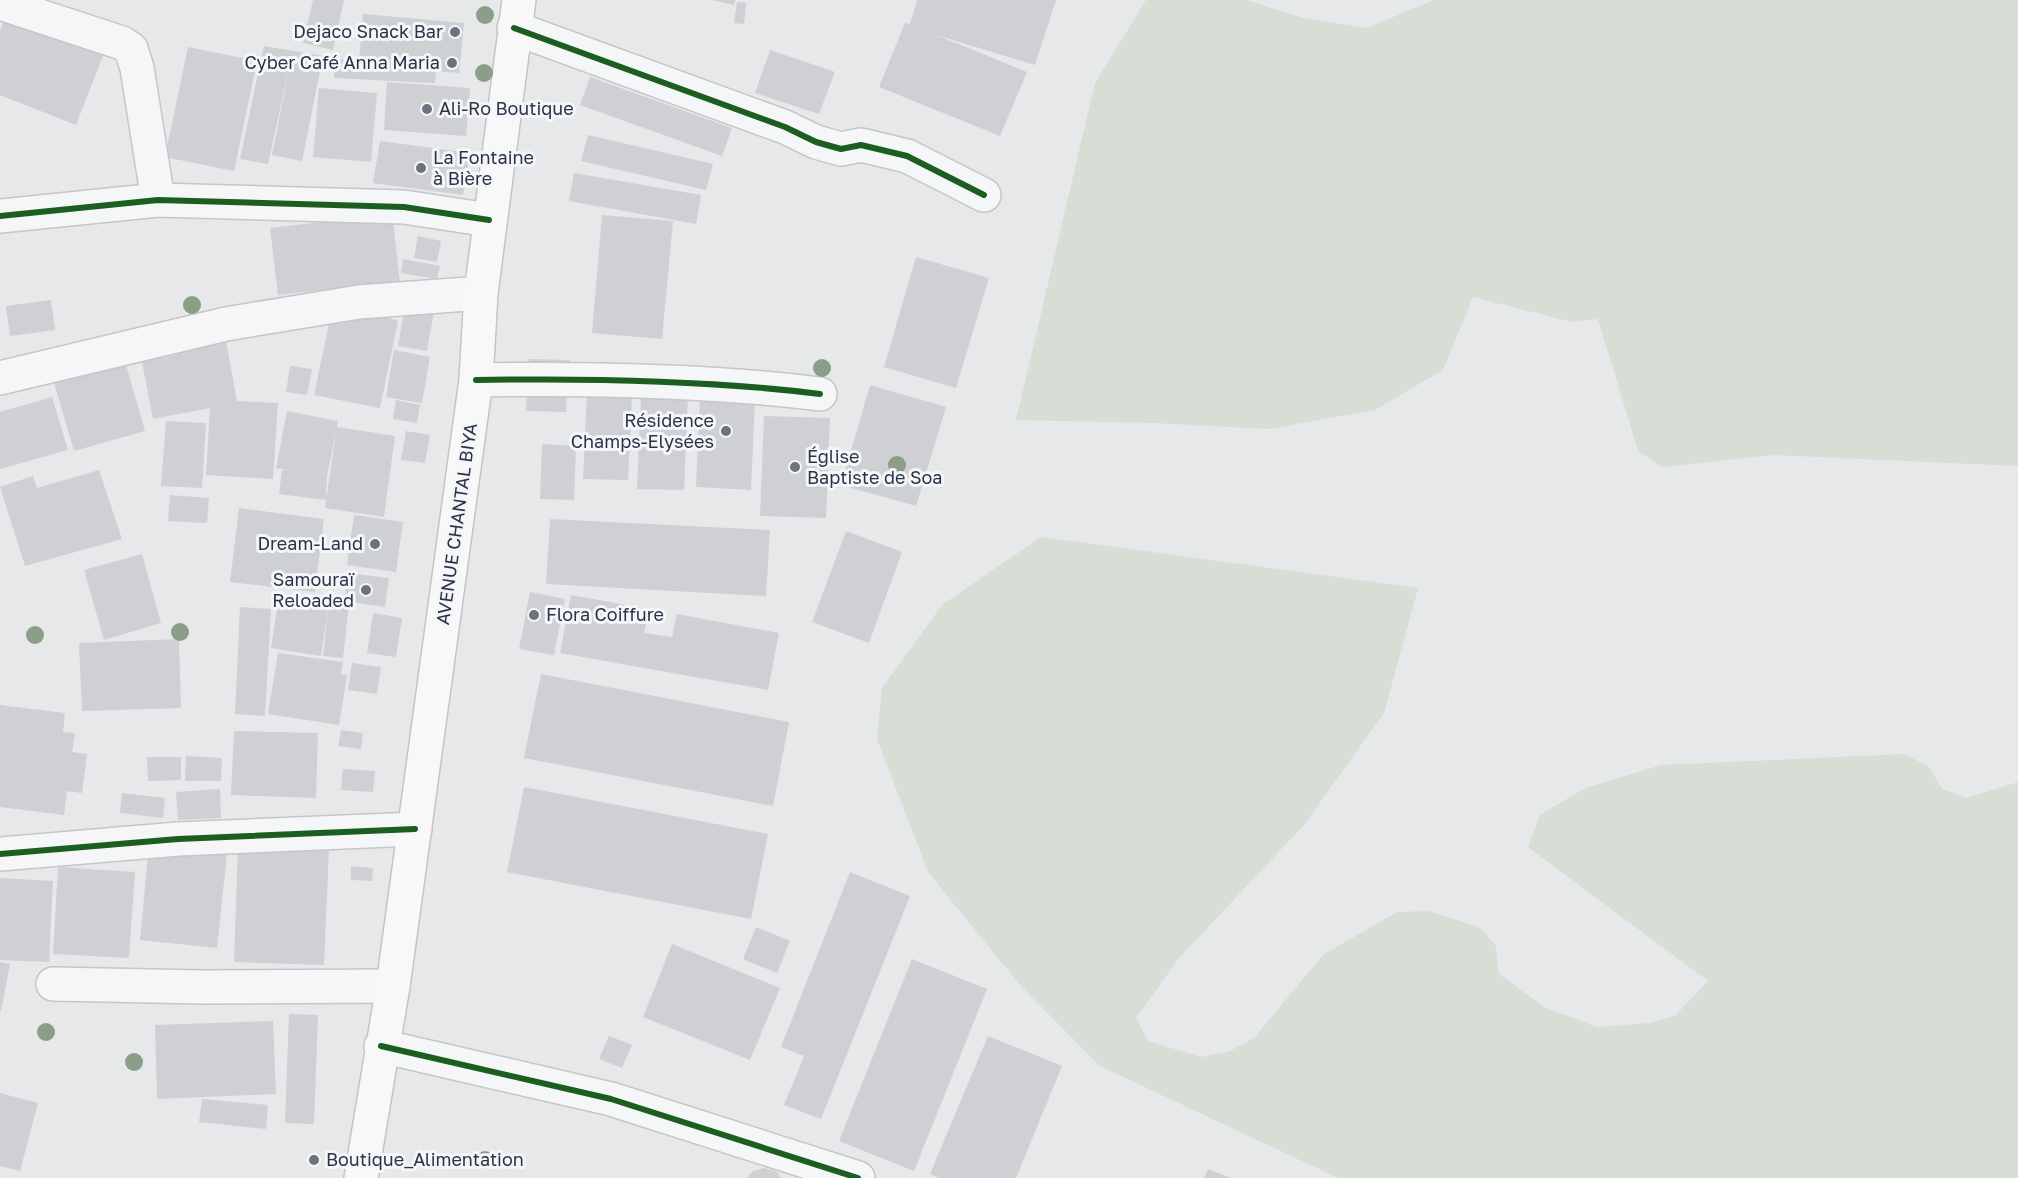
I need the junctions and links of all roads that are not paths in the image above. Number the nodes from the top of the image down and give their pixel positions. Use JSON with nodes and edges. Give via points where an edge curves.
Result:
{"nodes":[{"id":1,"x":0,"y":3,"type":"edge"},
{"id":2,"x":516,"y":14,"type":"edge"},
{"id":3,"x":984,"y":195,"type":"dead end"},
{"id":4,"x":158,"y":200,"type":"junction"},
{"id":5,"x":0,"y":216,"type":"edge"},
{"id":6,"x":489,"y":220,"type":"junction"},
{"id":7,"x":481,"y":293,"type":"junction"},
{"id":8,"x":0,"y":378,"type":"edge"},
{"id":9,"x":476,"y":380,"type":"junction"},
{"id":10,"x":820,"y":394,"type":"dead end"},
{"id":11,"x":415,"y":829,"type":"junction"},
{"id":12,"x":0,"y":855,"type":"edge"},
{"id":13,"x":53,"y":984,"type":"dead end"},
{"id":14,"x":393,"y":986,"type":"junction"},
{"id":15,"x":381,"y":1046,"type":"junction"},
{"id":16,"x":361,"y":1178,"type":"edge"},
{"id":17,"x":858,"y":1178,"type":"edge"}],
"edges":[{"from":1,"to":4,"type":"street","via":[[131,49]]},
{"from":2,"to":3,"type":"street","via":[[816,142],[840,149],[861,145],[907,156]]},
{"from":2,"to":6,"type":"main road","name":"AVENUE CHANTAL BIYA"},
{"from":4,"to":5,"type":"street"},
{"from":4,"to":6,"type":"street","via":[[404,207]]},
{"from":6,"to":7,"type":"main road","name":"AVENUE CHANTAL BIYA"},
{"from":7,"to":8,"type":"street","via":[[359,302],[226,324]]},
{"from":7,"to":9,"type":"main road","name":"AVENUE CHANTAL BIYA"},
{"from":9,"to":10,"type":"street","via":[[711,384]]},
{"from":9,"to":11,"type":"main road","name":"AVENUE CHANTAL BIYA"},
{"from":11,"to":12,"type":"street","via":[[178,839]]},
{"from":11,"to":14,"type":"main road","name":"AVENUE CHANTAL BIYA"},
{"from":13,"to":14,"type":"street"},
{"from":14,"to":15,"type":"main road","name":"AVENUE CHANTAL BIYA"},
{"from":15,"to":16,"type":"main road","name":"AVENUE CHANTAL BIYA"},
{"from":15,"to":17,"type":"street","via":[[611,1099]]}]}
